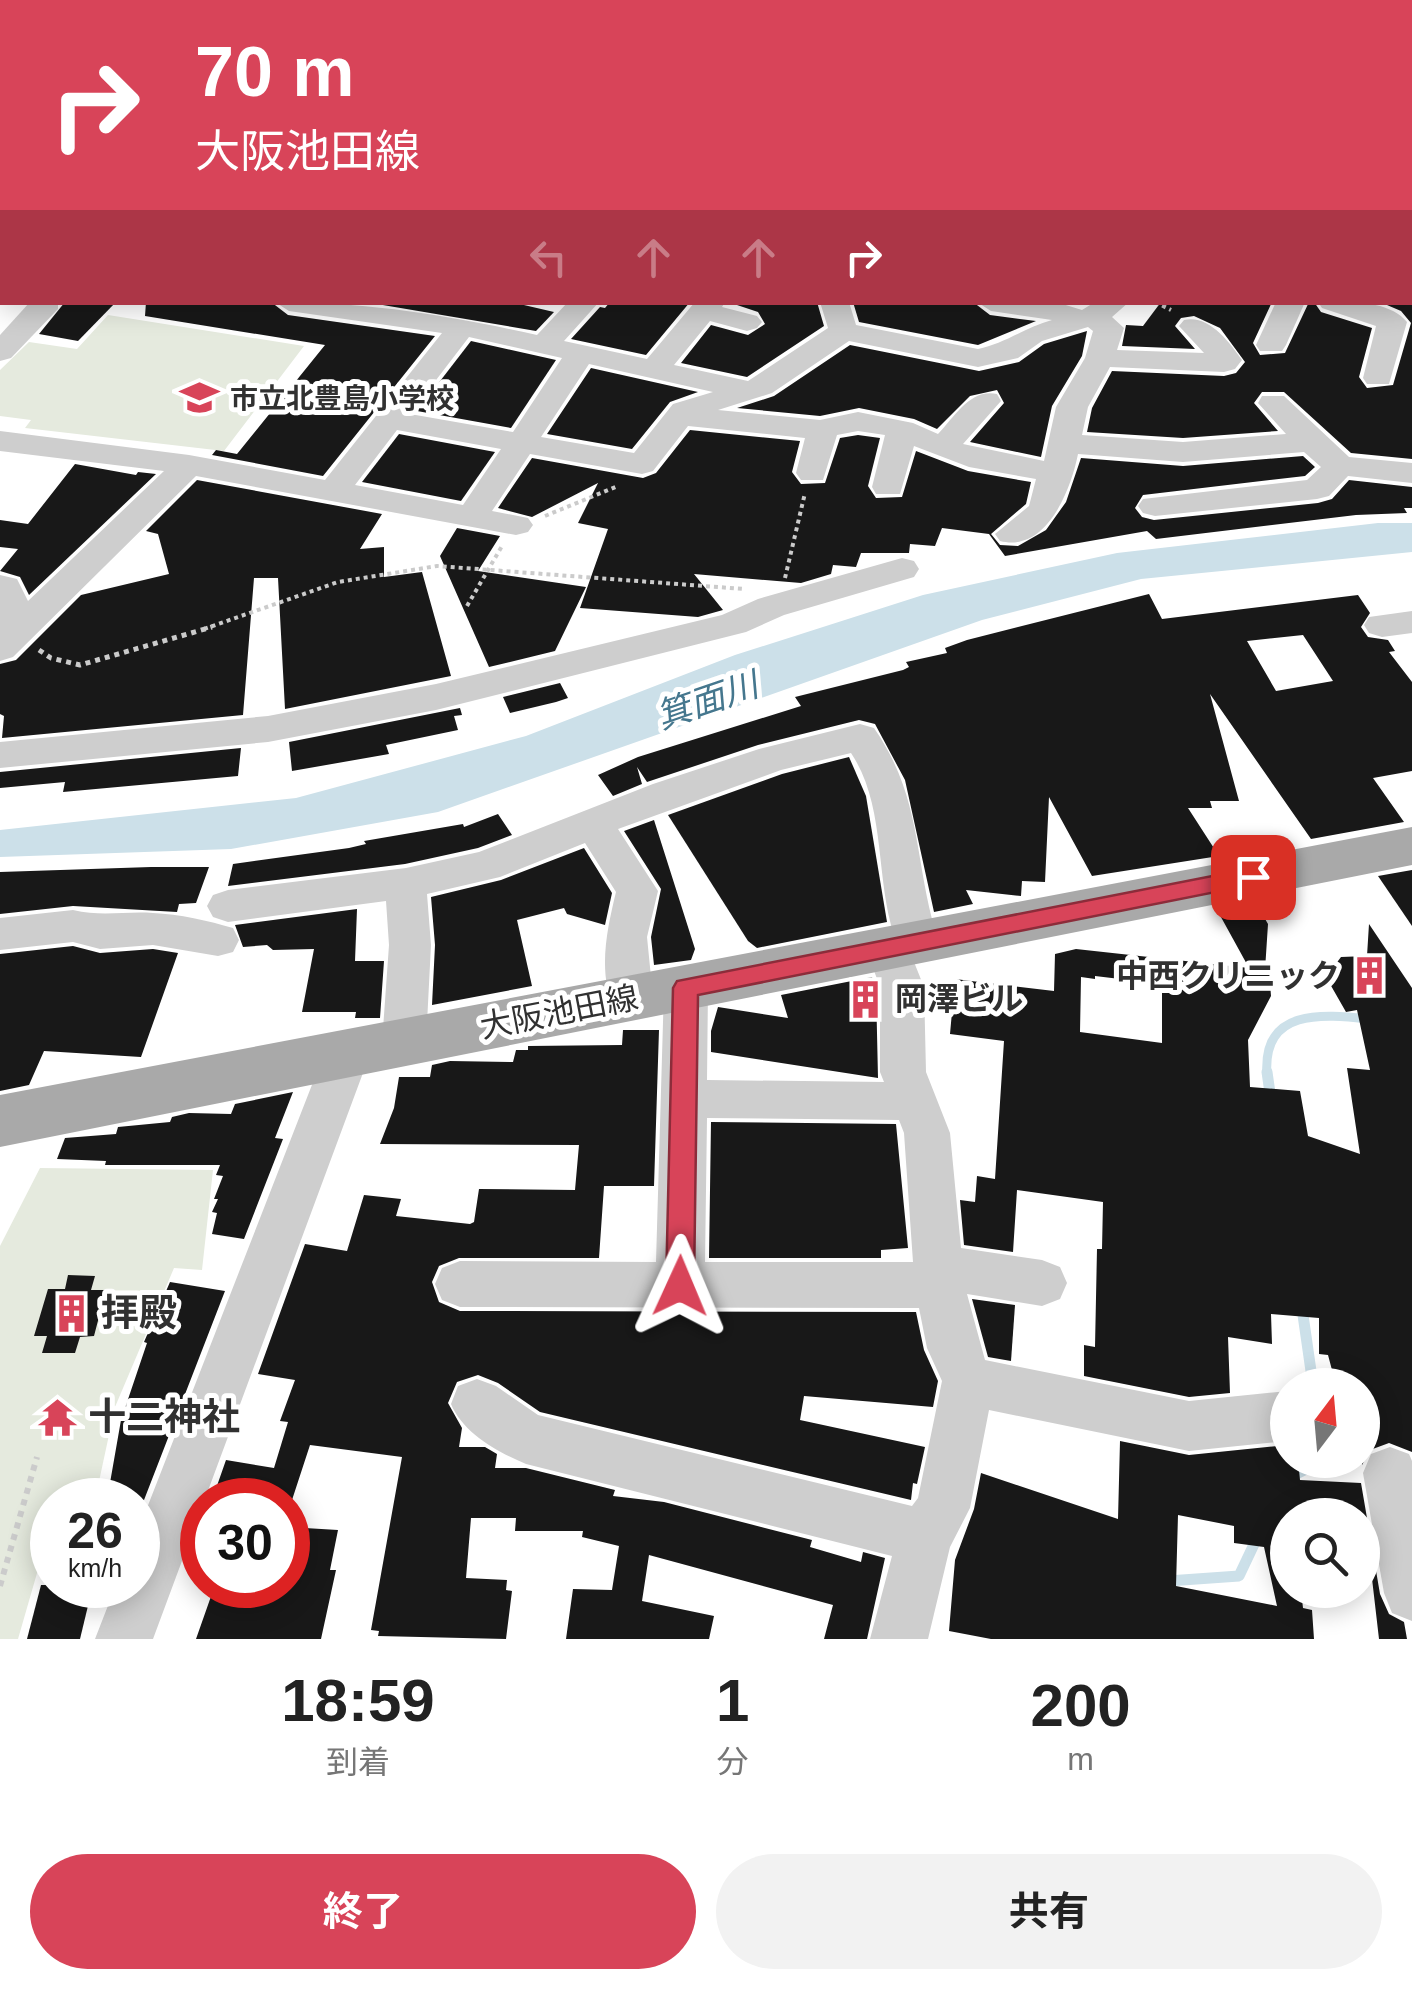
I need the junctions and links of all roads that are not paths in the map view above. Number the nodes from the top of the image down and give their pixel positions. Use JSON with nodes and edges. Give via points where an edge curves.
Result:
{"nodes":[{"id":1,"x":325,"y":305,"type":"edge"},
{"id":2,"x":583,"y":305,"type":"edge"},
{"id":3,"x":1012,"y":305,"type":"edge"},
{"id":4,"x":1290,"y":305,"type":"edge"},
{"id":5,"x":1341,"y":305,"type":"edge"},
{"id":6,"x":708,"y":307,"type":"edge"},
{"id":7,"x":432,"y":312,"type":"edge"},
{"id":8,"x":1096,"y":313,"type":"edge"},
{"id":9,"x":24,"y":316,"type":"edge"},
{"id":10,"x":839,"y":316,"type":"edge"},
{"id":11,"x":747,"y":322,"type":"dead end"},
{"id":12,"x":1194,"y":326,"type":"dead end"},
{"id":13,"x":462,"y":328,"type":"junction"},
{"id":14,"x":544,"y":345,"type":"junction"},
{"id":15,"x":1271,"y":346,"type":"dead end"},
{"id":16,"x":0,"y":352,"type":"edge"},
{"id":17,"x":581,"y":353,"type":"junction"},
{"id":18,"x":1100,"y":358,"type":"junction"},
{"id":19,"x":656,"y":369,"type":"junction"},
{"id":20,"x":1412,"y":382,"type":"edge"},
{"id":21,"x":751,"y":391,"type":"junction"},
{"id":22,"x":986,"y":401,"type":"dead end"},
{"id":23,"x":1274,"y":402,"type":"dead end"},
{"id":24,"x":679,"y":416,"type":"junction"},
{"id":25,"x":391,"y":420,"type":"junction"},
{"id":26,"x":823,"y":430,"type":"junction"},
{"id":27,"x":902,"y":430,"type":"junction"},
{"id":28,"x":0,"y":441,"type":"edge"},
{"id":29,"x":1311,"y":442,"type":"junction"},
{"id":30,"x":520,"y":443,"type":"junction"},
{"id":31,"x":942,"y":448,"type":"junction"},
{"id":32,"x":1060,"y":458,"type":"junction"},
{"id":33,"x":189,"y":465,"type":"junction"},
{"id":34,"x":1340,"y":466,"type":"junction"},
{"id":35,"x":812,"y":473,"type":"road end"},
{"id":36,"x":1412,"y":473,"type":"edge"},
{"id":37,"x":888,"y":486,"type":"dead end"},
{"id":38,"x":334,"y":490,"type":"junction"},
{"id":39,"x":1155,"y":506,"type":"dead end"},
{"id":40,"x":472,"y":516,"type":"junction"},
{"id":41,"x":516,"y":525,"type":"dead end"},
{"id":42,"x":1012,"y":534,"type":"dead end"},
{"id":43,"x":902,"y":570,"type":"dead end"},
{"id":44,"x":0,"y":586,"type":"edge"},
{"id":45,"x":12,"y":638,"type":"edge"},
{"id":46,"x":0,"y":754,"type":"edge"},
{"id":47,"x":593,"y":823,"type":"junction"},
{"id":48,"x":1412,"y":846,"type":"edge"},
{"id":49,"x":406,"y":883,"type":"junction"},
{"id":50,"x":0,"y":934,"type":"edge"},
{"id":51,"x":903,"y":946,"type":"junction"},
{"id":52,"x":686,"y":988,"type":"junction"},
{"id":53,"x":630,"y":998,"type":"junction"},
{"id":54,"x":404,"y":1043,"type":"junction"},
{"id":55,"x":347,"y":1054,"type":"junction"},
{"id":56,"x":684,"y":1098,"type":"junction"},
{"id":57,"x":915,"y":1100,"type":"junction"},
{"id":58,"x":0,"y":1121,"type":"edge"},
{"id":59,"x":940,"y":1276,"type":"junction"},
{"id":60,"x":1042,"y":1283,"type":"dead end"},
{"id":61,"x":460,"y":1284,"type":"dead end"},
{"id":62,"x":680,"y":1286,"type":"junction"},
{"id":63,"x":968,"y":1381,"type":"junction"},
{"id":64,"x":477,"y":1404,"type":"dead end"},
{"id":65,"x":1270,"y":1418,"type":"edge"},
{"id":66,"x":1390,"y":1473,"type":"dead end"},
{"id":67,"x":925,"y":1537,"type":"junction"},
{"id":68,"x":1412,"y":1593,"type":"edge"},
{"id":69,"x":124,"y":1639,"type":"edge"},
{"id":70,"x":898,"y":1639,"type":"edge"}],
"edges":[{"from":1,"to":7,"type":"street"},
{"from":2,"to":14,"type":"street"},
{"from":3,"to":8,"type":"street"},
{"from":4,"to":15,"type":"street"},
{"from":5,"to":20,"type":"street","via":[[1392,322],[1372,377]]},
{"from":6,"to":11,"type":"street"},
{"from":6,"to":19,"type":"street"},
{"from":7,"to":13,"type":"street"},
{"from":8,"to":10,"type":"street","via":[[978,358]]},
{"from":8,"to":18,"type":"street","via":[[1109,328]]},
{"from":9,"to":16,"type":"street"},
{"from":10,"to":21,"type":"street","via":[[775,380]]},
{"from":12,"to":18,"type":"street","via":[[1224,363]]},
{"from":13,"to":14,"type":"street"},
{"from":13,"to":25,"type":"street"},
{"from":14,"to":17,"type":"street"},
{"from":17,"to":19,"type":"street"},
{"from":17,"to":30,"type":"street"},
{"from":18,"to":32,"type":"street","via":[[1072,407]]},
{"from":19,"to":21,"type":"street"},
{"from":21,"to":24,"type":"street"},
{"from":22,"to":31,"type":"street"},
{"from":23,"to":29,"type":"street"},
{"from":24,"to":26,"type":"street"},
{"from":24,"to":30,"type":"street","via":[[642,464]]},
{"from":25,"to":30,"type":"street"},
{"from":25,"to":38,"type":"street"},
{"from":26,"to":27,"type":"street","via":[[839,420]]},
{"from":26,"to":35,"type":"street"},
{"from":27,"to":31,"type":"street"},
{"from":27,"to":37,"type":"street"},
{"from":28,"to":33,"type":"street"},
{"from":29,"to":32,"type":"street"},
{"from":29,"to":34,"type":"street"},
{"from":30,"to":40,"type":"street"},
{"from":31,"to":32,"type":"street","via":[[973,458]]},
{"from":32,"to":42,"type":"street","via":[[1044,510]]},
{"from":33,"to":38,"type":"street"},
{"from":33,"to":45,"type":"street"},
{"from":34,"to":36,"type":"street"},
{"from":34,"to":39,"type":"street","via":[[1317,489]]},
{"from":38,"to":40,"type":"street"},
{"from":40,"to":41,"type":"street"},
{"from":43,"to":46,"type":"street","via":[[734,624],[436,697],[268,729]]},
{"from":44,"to":45,"type":"street"},
{"from":47,"to":49,"type":"street","via":[[486,866]]},
{"from":47,"to":51,"type":"street","via":[[773,759],[860,737],[890,792]]},
{"from":47,"to":53,"type":"street","via":[[637,891],[626,938]]},
{"from":48,"to":51,"type":"main road","name":"大阪池田線"},
{"from":49,"to":50,"type":"street","via":[[223,924]]},
{"from":49,"to":54,"type":"street"},
{"from":51,"to":52,"type":"main road","name":"大阪池田線"},
{"from":51,"to":57,"type":"street","via":[[903,1072]]},
{"from":52,"to":53,"type":"main road","name":"大阪池田線"},
{"from":52,"to":56,"type":"street"},
{"from":53,"to":54,"type":"main road","name":"大阪池田線"},
{"from":54,"to":55,"type":"main road","name":"大阪池田線"},
{"from":55,"to":58,"type":"main road","name":"大阪池田線"},
{"from":55,"to":69,"type":"street"},
{"from":56,"to":57,"type":"street"},
{"from":56,"to":62,"type":"street"},
{"from":57,"to":59,"type":"street","via":[[927,1133]]},
{"from":59,"to":60,"type":"street"},
{"from":59,"to":62,"type":"street"},
{"from":59,"to":63,"type":"street","via":[[953,1348]]},
{"from":61,"to":62,"type":"street"},
{"from":63,"to":65,"type":"street","via":[[1189,1426]]},
{"from":63,"to":67,"type":"street","via":[[943,1508]]},
{"from":64,"to":67,"type":"street","via":[[526,1438]]},
{"from":66,"to":68,"type":"street"},
{"from":67,"to":70,"type":"street"}]}
